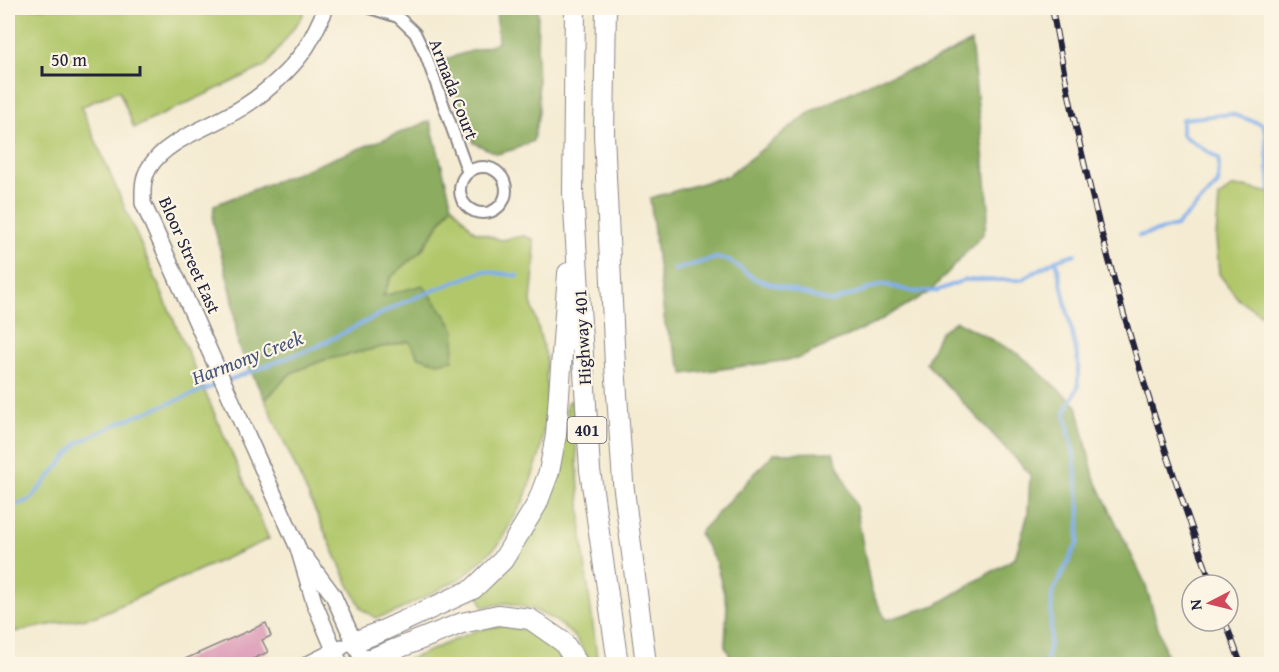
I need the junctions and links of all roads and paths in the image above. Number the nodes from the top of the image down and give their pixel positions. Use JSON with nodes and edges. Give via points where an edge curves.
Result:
{"nodes":[{"id":1,"x":326,"y":8,"type":"edge"},
{"id":2,"x":370,"y":8,"type":"edge"},
{"id":3,"x":575,"y":8,"type":"edge"},
{"id":4,"x":606,"y":8,"type":"edge"},
{"id":5,"x":468,"y":173,"type":"junction"},
{"id":6,"x":573,"y":193,"type":"junction"},
{"id":7,"x":298,"y":548,"type":"junction"},
{"id":8,"x":354,"y":642,"type":"junction"},
{"id":9,"x":337,"y":657,"type":"edge"},
{"id":10,"x":308,"y":664,"type":"edge"},
{"id":11,"x":361,"y":664,"type":"edge"},
{"id":12,"x":578,"y":664,"type":"edge"},
{"id":13,"x":618,"y":664,"type":"edge"},
{"id":14,"x":646,"y":664,"type":"edge"}],
"edges":[{"from":1,"to":7,"type":"main road","name":"Bloor Street East","via":[[310,41],[284,74],[245,106],[161,154],[143,183],[143,203]]},
{"from":2,"to":5,"type":"street","name":"Armada Court","via":[[398,17],[415,33]]},
{"from":3,"to":6,"type":"highway","name":"Highway 401","number":"401"},
{"from":4,"to":14,"type":"highway","name":"Highway 401","number":"401","via":[[604,134],[615,365],[623,482]]},
{"from":5,"to":5,"type":"street","via":[[482,167],[496,171],[504,183],[500,205],[480,213],[467,206],[460,185]]},
{"from":6,"to":8,"type":"highway","via":[[556,435],[549,472],[537,504],[503,560],[473,589]]},
{"from":6,"to":13,"type":"highway","name":"Highway 401","number":"401","via":[[590,471]]},
{"from":7,"to":8,"type":"main road","name":"Bloor Street East","via":[[333,595]]},
{"from":7,"to":9,"type":"main road","name":"Bloor Street East","via":[[314,602]]},
{"from":8,"to":9,"type":"main road"},
{"from":8,"to":11,"type":"main road","name":"Bloor Street East"},
{"from":9,"to":10,"type":"main road"},
{"from":11,"to":12,"type":"highway","via":[[462,623],[498,615],[530,619],[563,642]]}]}
